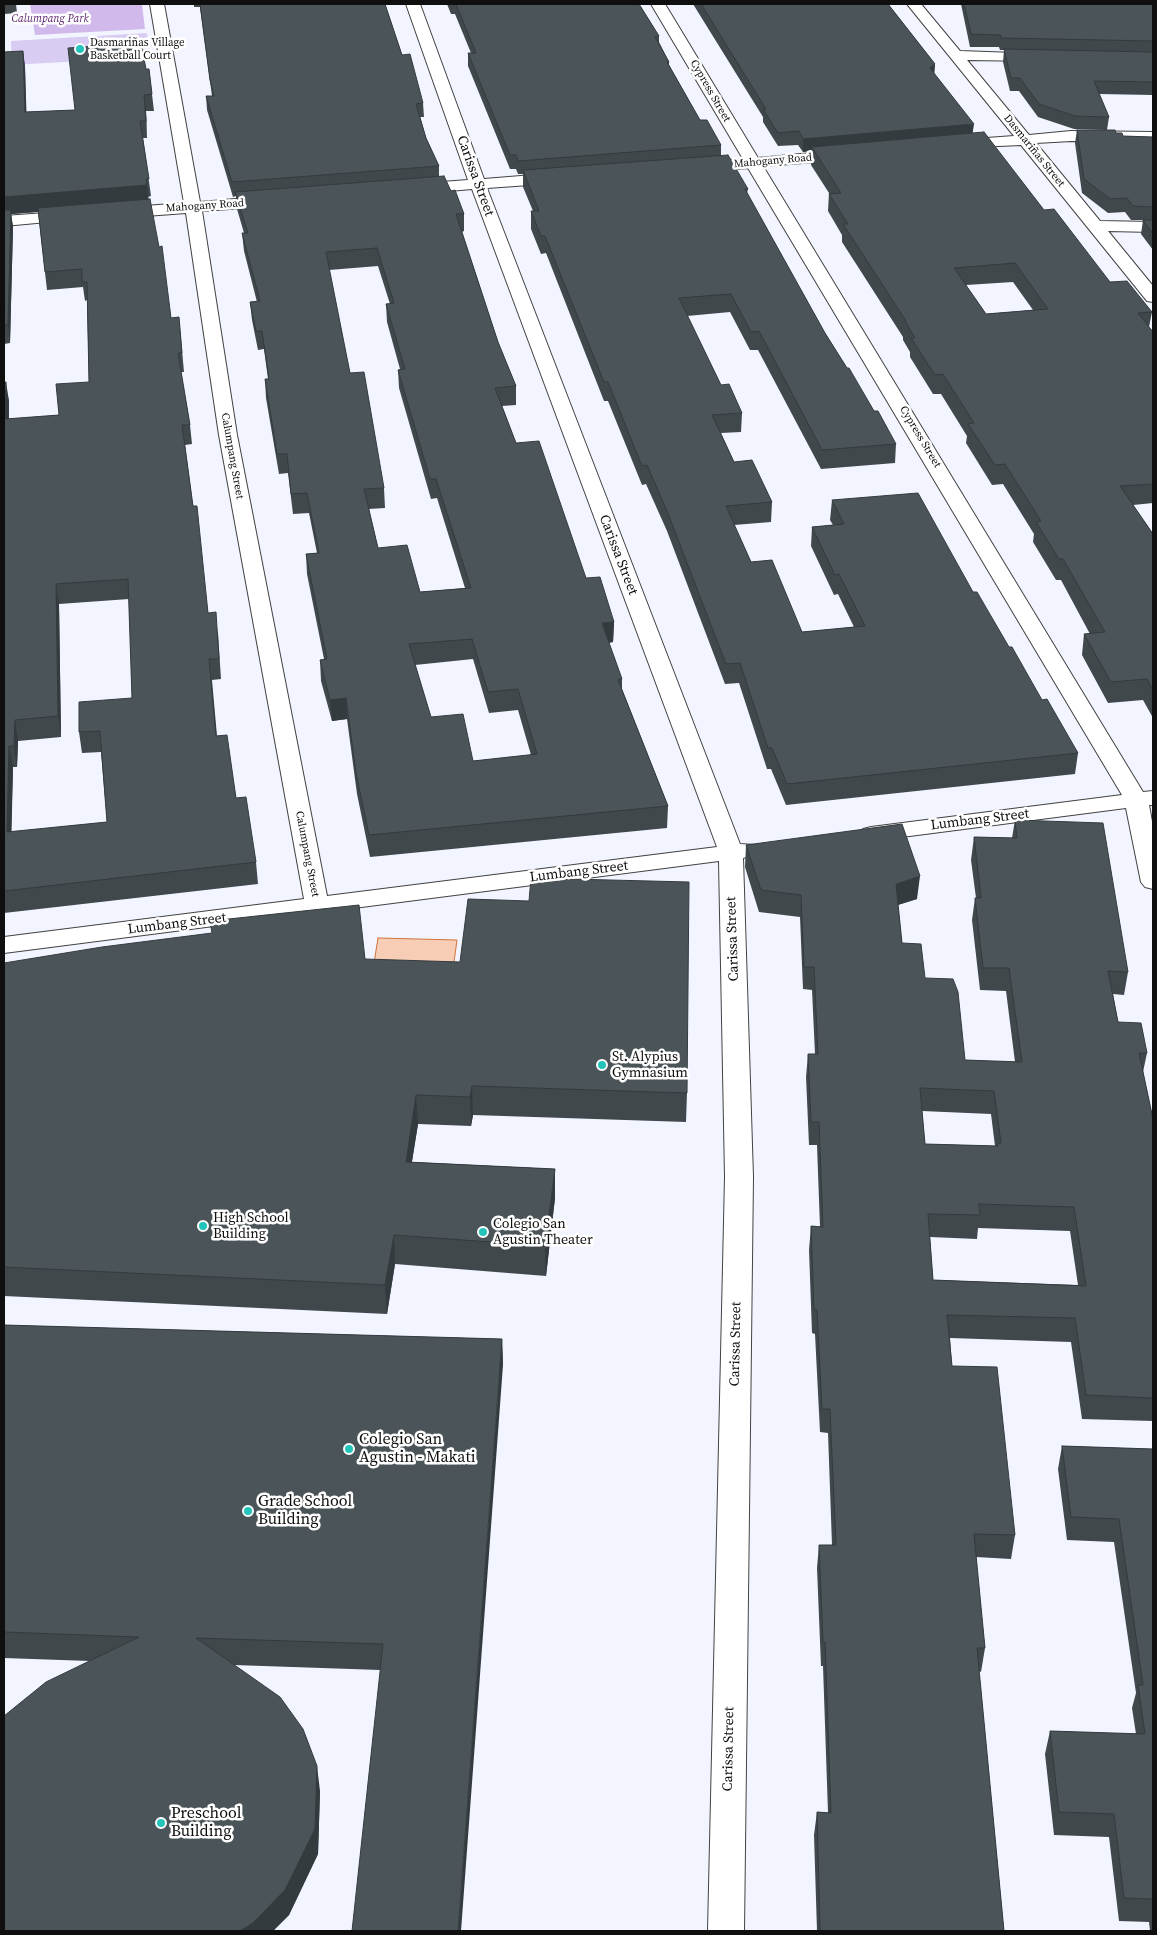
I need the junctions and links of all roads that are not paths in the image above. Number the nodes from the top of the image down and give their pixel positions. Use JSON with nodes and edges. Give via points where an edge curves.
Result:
{"nodes":[{"id":1,"x":157,"y":4,"type":"edge"},
{"id":2,"x":413,"y":4,"type":"edge"},
{"id":3,"x":658,"y":4,"type":"edge"},
{"id":4,"x":914,"y":4,"type":"edge"},
{"id":5,"x":958,"y":55,"type":"junction"},
{"id":6,"x":1056,"y":57,"type":"edge"},
{"id":7,"x":1153,"y":137,"type":"edge"},
{"id":8,"x":1023,"y":139,"type":"junction"},
{"id":9,"x":946,"y":146,"type":"edge"},
{"id":10,"x":859,"y":154,"type":"edge"},
{"id":11,"x":752,"y":163,"type":"junction"},
{"id":12,"x":684,"y":168,"type":"edge"},
{"id":13,"x":576,"y":177,"type":"edge"},
{"id":14,"x":478,"y":185,"type":"junction"},
{"id":15,"x":399,"y":191,"type":"edge"},
{"id":16,"x":291,"y":199,"type":"edge"},
{"id":17,"x":193,"y":207,"type":"junction"},
{"id":18,"x":4,"y":222,"type":"edge"},
{"id":19,"x":1095,"y":226,"type":"junction"},
{"id":20,"x":1153,"y":227,"type":"edge"},
{"id":21,"x":1153,"y":297,"type":"edge"},
{"id":22,"x":1145,"y":799,"type":"edge"},
{"id":23,"x":849,"y":837,"type":"edge"},
{"id":24,"x":770,"y":847,"type":"edge"},
{"id":25,"x":731,"y":852,"type":"junction"},
{"id":26,"x":1153,"y":882,"type":"edge"},
{"id":27,"x":316,"y":906,"type":"junction"},
{"id":28,"x":4,"y":945,"type":"edge"},
{"id":29,"x":726,"y":1931,"type":"edge"}],
"edges":[{"from":1,"to":17,"type":"street","name":"Calumpang Street"},
{"from":2,"to":14,"type":"street","name":"Carissa Street"},
{"from":3,"to":11,"type":"street","name":"Cypress Street"},
{"from":4,"to":5,"type":"street","name":"Dasmariñas Street"},
{"from":5,"to":6,"type":"street"},
{"from":5,"to":8,"type":"street","name":"Dasmariñas Street"},
{"from":7,"to":8,"type":"street"},
{"from":8,"to":9,"type":"street"},
{"from":8,"to":19,"type":"street","name":"Dasmariñas Street"},
{"from":10,"to":11,"type":"street","name":"Mahogany Road"},
{"from":11,"to":12,"type":"street","name":"Mahogany Road"},
{"from":11,"to":22,"type":"street","name":"Cypress Street"},
{"from":13,"to":14,"type":"street"},
{"from":14,"to":15,"type":"street"},
{"from":14,"to":25,"type":"street","name":"Carissa Street"},
{"from":16,"to":17,"type":"street","name":"Mahogany Road"},
{"from":17,"to":18,"type":"street","name":"Mahogany Road"},
{"from":17,"to":27,"type":"street","name":"Calumpang Street","via":[[228,435]]},
{"from":19,"to":20,"type":"street"},
{"from":19,"to":21,"type":"street","name":"Dasmariñas Street"},
{"from":22,"to":23,"type":"street","name":"Lumbang Street"},
{"from":22,"to":26,"type":"street","name":"Cypress Street"},
{"from":24,"to":25,"type":"street","name":"Lumbang Street"},
{"from":25,"to":27,"type":"street","name":"Lumbang Street"},
{"from":25,"to":29,"type":"street","name":"Carissa Street","via":[[739,1177]]},
{"from":27,"to":28,"type":"street","name":"Lumbang Street"}]}
